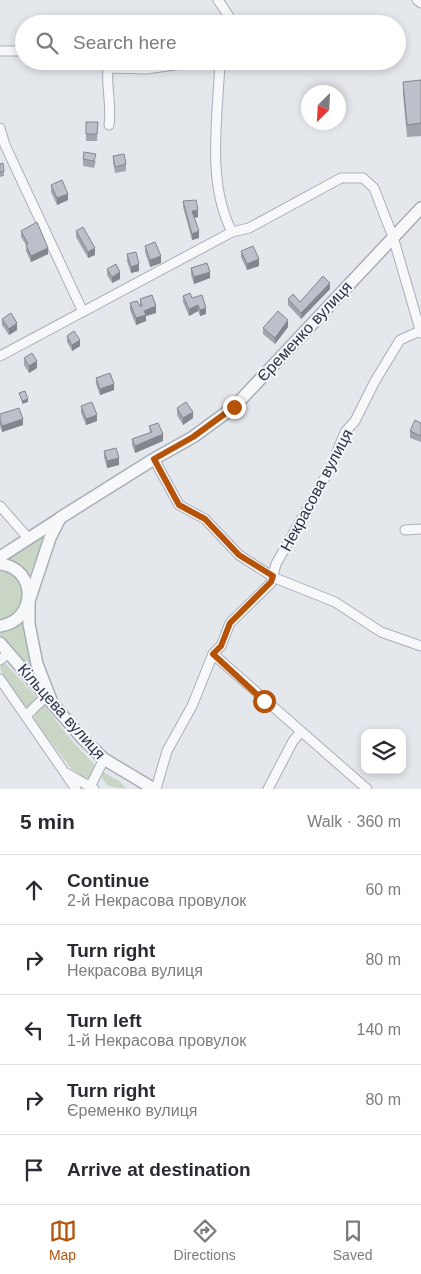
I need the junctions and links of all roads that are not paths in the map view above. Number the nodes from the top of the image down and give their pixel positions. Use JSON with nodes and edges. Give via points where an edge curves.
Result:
{"nodes":[{"id":1,"x":218,"y":0,"type":"edge"},
{"id":2,"x":417,"y":0,"type":"edge"},
{"id":3,"x":421,"y":3,"type":"edge"},
{"id":4,"x":228,"y":15,"type":"edge"},
{"id":5,"x":0,"y":51,"type":"edge"},
{"id":6,"x":15,"y":51,"type":"edge"},
{"id":7,"x":106,"y":70,"type":"edge"},
{"id":8,"x":220,"y":70,"type":"edge"},
{"id":9,"x":109,"y":125,"type":"dead end"},
{"id":10,"x":0,"y":128,"type":"edge"},
{"id":11,"x":421,"y":208,"type":"edge"},
{"id":12,"x":232,"y":232,"type":"junction"},
{"id":13,"x":393,"y":237,"type":"junction"},
{"id":14,"x":83,"y":312,"type":"junction"},
{"id":15,"x":420,"y":332,"type":"edge"},
{"id":16,"x":0,"y":356,"type":"edge"},
{"id":17,"x":154,"y":459,"type":"junction"},
{"id":18,"x":0,"y":506,"type":"edge"},
{"id":19,"x":60,"y":518,"type":"junction"},
{"id":20,"x":421,"y":529,"type":"edge"},
{"id":21,"x":405,"y":530,"type":"dead end"},
{"id":22,"x":28,"y":538,"type":"junction"},
{"id":23,"x":0,"y":557,"type":"edge"},
{"id":24,"x":0,"y":564,"type":"edge"},
{"id":25,"x":273,"y":576,"type":"junction"},
{"id":26,"x":29,"y":601,"type":"junction"},
{"id":27,"x":0,"y":626,"type":"edge"},
{"id":28,"x":0,"y":642,"type":"edge"},
{"id":29,"x":421,"y":646,"type":"edge"},
{"id":30,"x":213,"y":654,"type":"junction"},
{"id":31,"x":5,"y":657,"type":"edge"},
{"id":32,"x":0,"y":679,"type":"edge"},
{"id":33,"x":49,"y":697,"type":"junction"},
{"id":34,"x":26,"y":716,"type":"junction"},
{"id":35,"x":302,"y":732,"type":"junction"},
{"id":36,"x":104,"y":759,"type":"junction"},
{"id":37,"x":64,"y":772,"type":"junction"},
{"id":38,"x":137,"y":785,"type":"edge"},
{"id":39,"x":92,"y":788,"type":"edge"},
{"id":40,"x":76,"y":789,"type":"edge"},
{"id":41,"x":155,"y":789,"type":"edge"},
{"id":42,"x":268,"y":789,"type":"edge"},
{"id":43,"x":367,"y":789,"type":"edge"}],
"edges":[{"from":1,"to":4,"type":"street"},
{"from":2,"to":3,"type":"street"},
{"from":5,"to":6,"type":"street"},
{"from":7,"to":9,"type":"street","via":[[111,110]]},
{"from":8,"to":12,"type":"street","via":[[217,165],[223,215]]},
{"from":10,"to":14,"type":"street"},
{"from":11,"to":13,"type":"street","name":"Єременко вулиця"},
{"from":12,"to":13,"type":"street","via":[[249,228],[341,178],[363,178],[374,188]]},
{"from":12,"to":14,"type":"street"},
{"from":13,"to":15,"type":"street"},
{"from":13,"to":17,"type":"street","name":"Єременко вулиця","via":[[234,407],[193,437]]},
{"from":14,"to":16,"type":"street"},
{"from":15,"to":25,"type":"street","name":"Некрасова вулиця","via":[[400,340],[375,381],[355,421],[345,432],[330,467],[276,564]]},
{"from":17,"to":19,"type":"street","name":"Єременко вулиця"},
{"from":17,"to":25,"type":"street","via":[[179,505],[205,519],[239,555]]},
{"from":18,"to":22,"type":"street"},
{"from":19,"to":22,"type":"street","name":"Єременко вулиця"},
{"from":19,"to":26,"type":"street"},
{"from":20,"to":21,"type":"street"},
{"from":22,"to":23,"type":"street","name":"Єременко вулиця"},
{"from":24,"to":26,"type":"street","via":[[15,569],[24,577]]},
{"from":25,"to":29,"type":"street","via":[[335,602],[381,632]]},
{"from":25,"to":30,"type":"street","name":"Некрасова вулиця","via":[[271,582],[230,623],[221,646]]},
{"from":26,"to":27,"type":"street","via":[[20,617]]},
{"from":26,"to":33,"type":"street","via":[[29,624],[37,664]]},
{"from":28,"to":31,"type":"street","name":"Кільцева вулиця"},
{"from":30,"to":35,"type":"street"},
{"from":30,"to":41,"type":"street","name":"Некрасова вулиця","via":[[192,706],[168,751]]},
{"from":31,"to":33,"type":"street","name":"Кільцева вулиця"},
{"from":32,"to":34,"type":"street"},
{"from":33,"to":34,"type":"street"},
{"from":33,"to":36,"type":"street","name":"Кільцева вулиця"},
{"from":34,"to":37,"type":"street"},
{"from":35,"to":42,"type":"street","via":[[293,740]]},
{"from":35,"to":43,"type":"street"},
{"from":36,"to":38,"type":"street","name":"Кільцева вулиця"},
{"from":36,"to":39,"type":"street"},
{"from":37,"to":39,"type":"street"},
{"from":37,"to":40,"type":"street"},
{"from":38,"to":41,"type":"street","name":"Кільцева вулиця"}]}
